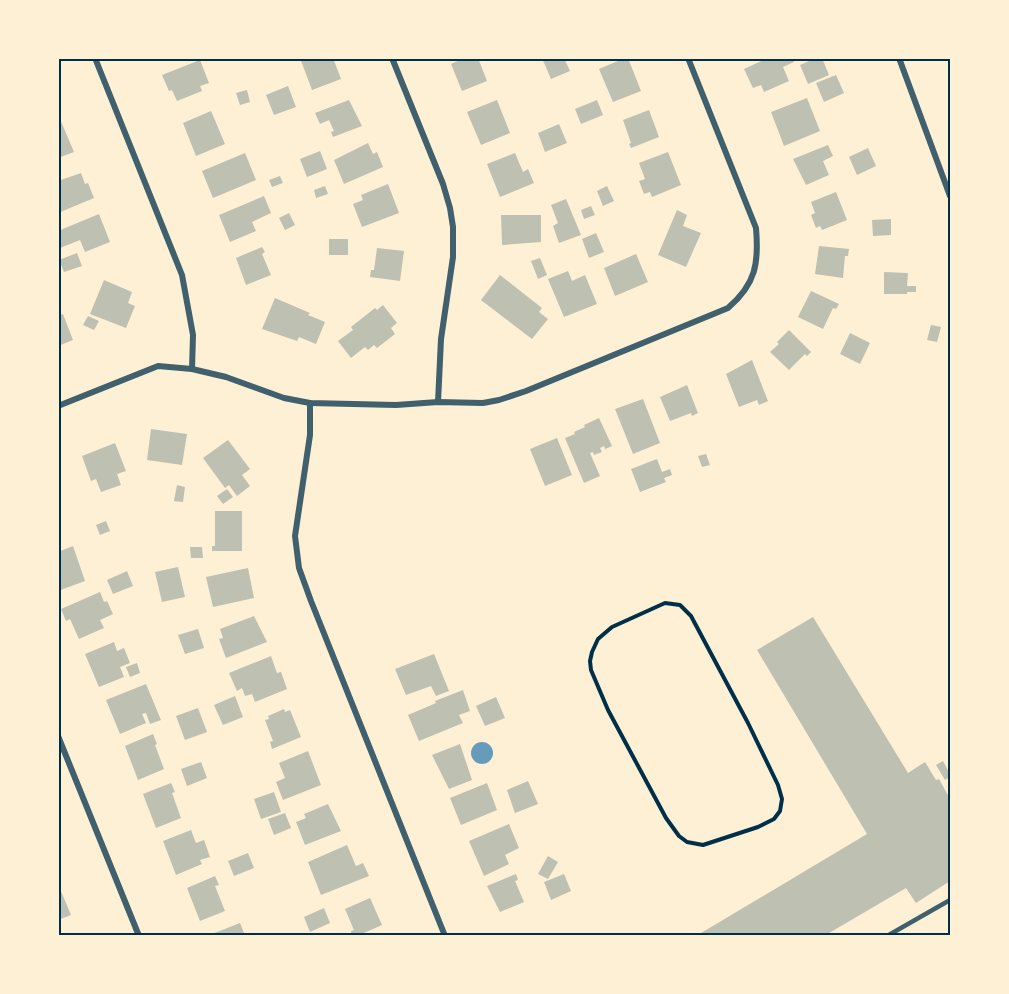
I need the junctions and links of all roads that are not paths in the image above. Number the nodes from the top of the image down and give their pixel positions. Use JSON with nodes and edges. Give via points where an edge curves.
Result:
{"nodes":[{"id":1,"x":95,"y":58,"type":"edge"},
{"id":2,"x":392,"y":58,"type":"edge"},
{"id":3,"x":688,"y":58,"type":"edge"},
{"id":4,"x":899,"y":58,"type":"edge"},
{"id":5,"x":951,"y":196,"type":"edge"},
{"id":6,"x":192,"y":369,"type":"junction"},
{"id":7,"x":438,"y":402,"type":"junction"},
{"id":8,"x":310,"y":403,"type":"junction"},
{"id":9,"x":58,"y":406,"type":"edge"},
{"id":10,"x":58,"y":736,"type":"edge"},
{"id":11,"x":951,"y":900,"type":"edge"},
{"id":12,"x":139,"y":936,"type":"edge"},
{"id":13,"x":445,"y":936,"type":"edge"},
{"id":14,"x":887,"y":936,"type":"edge"}],
"edges":[{"from":1,"to":6,"type":"street","via":[[182,275],[193,335]]},
{"from":2,"to":7,"type":"street","via":[[443,184],[453,226]]},
{"from":3,"to":7,"type":"street","via":[[756,228],[754,274],[743,292],[728,308],[526,391],[483,403]]},
{"from":4,"to":5,"type":"street"},
{"from":6,"to":8,"type":"street"},
{"from":6,"to":9,"type":"street","via":[[158,366]]},
{"from":7,"to":8,"type":"street"},
{"from":8,"to":13,"type":"street","via":[[310,435],[295,536],[299,568]]},
{"from":10,"to":12,"type":"street"},
{"from":11,"to":14,"type":"lane"}]}
